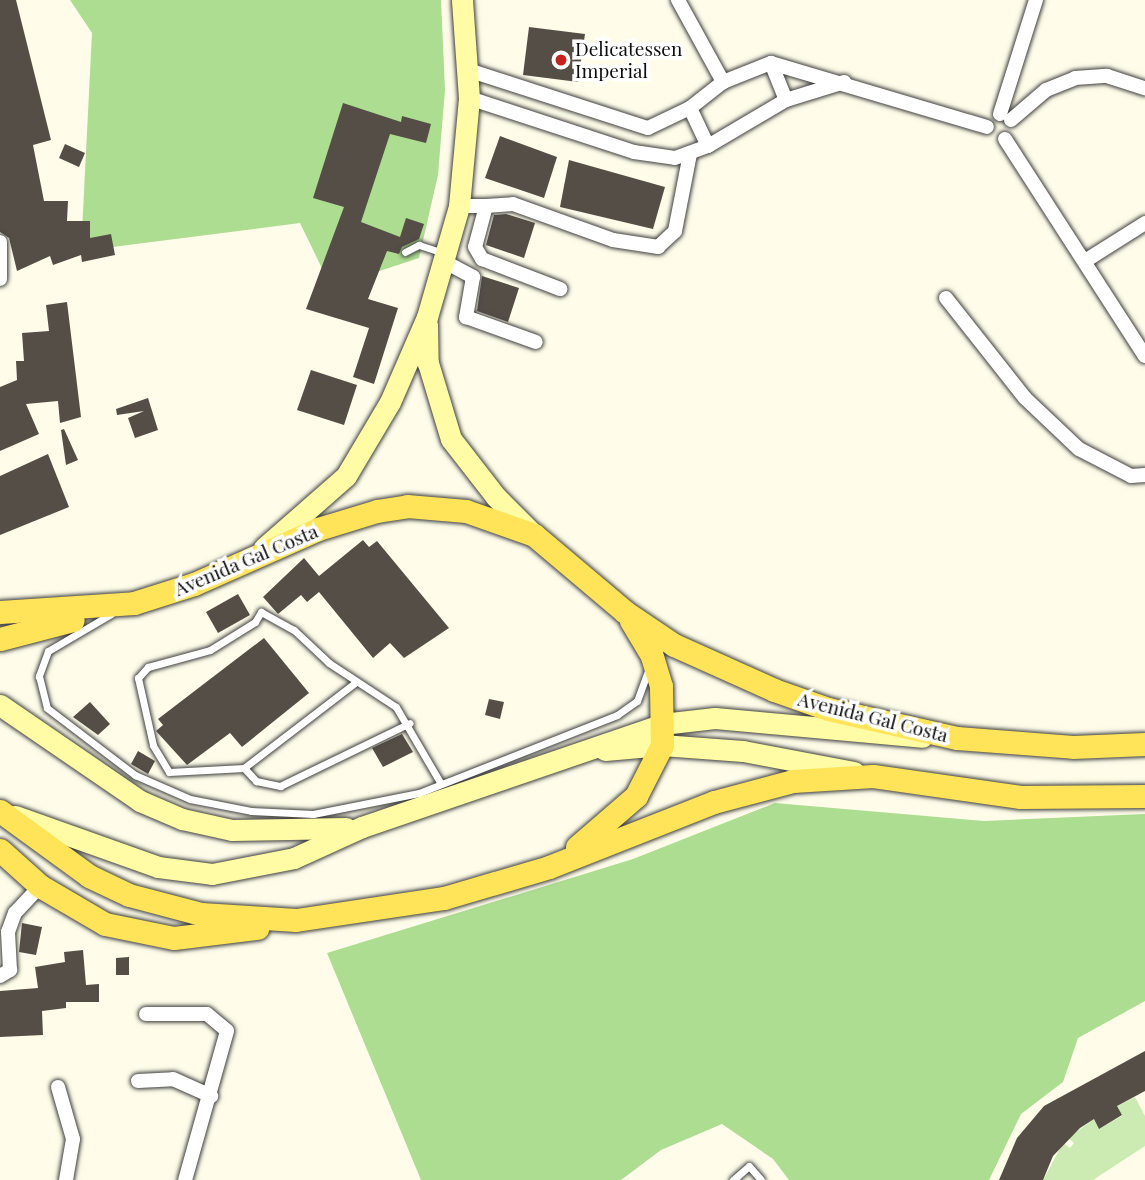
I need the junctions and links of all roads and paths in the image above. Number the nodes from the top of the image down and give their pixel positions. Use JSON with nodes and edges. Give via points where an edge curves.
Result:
{"nodes":[{"id":1,"x":463,"y":0,"type":"edge"},
{"id":2,"x":678,"y":0,"type":"edge"},
{"id":3,"x":1036,"y":0,"type":"edge"},
{"id":4,"x":771,"y":63,"type":"junction"},
{"id":5,"x":468,"y":70,"type":"junction"},
{"id":6,"x":723,"y":82,"type":"junction"},
{"id":7,"x":845,"y":82,"type":"junction"},
{"id":8,"x":1145,"y":88,"type":"edge"},
{"id":9,"x":469,"y":98,"type":"junction"},
{"id":10,"x":786,"y":100,"type":"junction"},
{"id":11,"x":690,"y":108,"type":"junction"},
{"id":12,"x":1006,"y":117,"type":"junction"},
{"id":13,"x":988,"y":127,"type":"junction"},
{"id":14,"x":1005,"y":139,"type":"junction"},
{"id":15,"x":708,"y":146,"type":"junction"},
{"id":16,"x":690,"y":154,"type":"junction"},
{"id":17,"x":459,"y":206,"type":"junction"},
{"id":18,"x":486,"y":206,"type":"junction"},
{"id":19,"x":1145,"y":223,"type":"edge"},
{"id":20,"x":0,"y":242,"type":"edge"},
{"id":21,"x":405,"y":252,"type":"dead end"},
{"id":22,"x":447,"y":258,"type":"junction"},
{"id":23,"x":1085,"y":261,"type":"junction"},
{"id":24,"x":0,"y":279,"type":"edge"},
{"id":25,"x":560,"y":289,"type":"dead end"},
{"id":26,"x":946,"y":298,"type":"dead end"},
{"id":27,"x":427,"y":317,"type":"junction"},
{"id":28,"x":536,"y":342,"type":"dead end"},
{"id":29,"x":1145,"y":356,"type":"edge"},
{"id":30,"x":1145,"y":475,"type":"edge"},
{"id":31,"x":534,"y":535,"type":"junction"},
{"id":32,"x":262,"y":550,"type":"junction"},
{"id":33,"x":134,"y":603,"type":"junction"},
{"id":34,"x":0,"y":612,"type":"edge"},
{"id":35,"x":625,"y":612,"type":"junction"},
{"id":36,"x":0,"y":639,"type":"edge"},
{"id":37,"x":646,"y":645,"type":"junction"},
{"id":38,"x":356,"y":682,"type":"junction"},
{"id":39,"x":0,"y":705,"type":"edge"},
{"id":40,"x":410,"y":723,"type":"junction"},
{"id":41,"x":662,"y":735,"type":"junction"},
{"id":42,"x":957,"y":738,"type":"junction"},
{"id":43,"x":1145,"y":744,"type":"edge"},
{"id":44,"x":244,"y":768,"type":"junction"},
{"id":45,"x":873,"y":776,"type":"junction"},
{"id":46,"x":441,"y":784,"type":"junction"},
{"id":47,"x":1145,"y":796,"type":"edge"},
{"id":48,"x":0,"y":811,"type":"edge"},
{"id":49,"x":362,"y":827,"type":"junction"},
{"id":50,"x":0,"y":850,"type":"edge"},
{"id":51,"x":549,"y":867,"type":"junction"},
{"id":52,"x":40,"y":886,"type":"junction"},
{"id":53,"x":296,"y":920,"type":"junction"},
{"id":54,"x":0,"y":976,"type":"edge"},
{"id":55,"x":146,"y":1014,"type":"dead end"},
{"id":56,"x":138,"y":1081,"type":"dead end"},
{"id":57,"x":58,"y":1087,"type":"dead end"},
{"id":58,"x":211,"y":1096,"type":"junction"},
{"id":59,"x":66,"y":1180,"type":"edge"},
{"id":60,"x":185,"y":1180,"type":"edge"},
{"id":61,"x":733,"y":1180,"type":"edge"},
{"id":62,"x":761,"y":1180,"type":"edge"}],
"edges":[{"from":1,"to":5,"type":"main road"},
{"from":2,"to":6,"type":"street"},
{"from":3,"to":12,"type":"street"},
{"from":4,"to":6,"type":"street"},
{"from":4,"to":7,"type":"street"},
{"from":4,"to":10,"type":"street"},
{"from":5,"to":9,"type":"main road"},
{"from":5,"to":11,"type":"street","via":[[648,128]]},
{"from":6,"to":11,"type":"street"},
{"from":7,"to":10,"type":"street"},
{"from":7,"to":13,"type":"street"},
{"from":8,"to":12,"type":"street","via":[[1107,76],[1075,78],[1046,90]]},
{"from":9,"to":16,"type":"street","via":[[634,152],[660,158]]},
{"from":9,"to":17,"type":"main road"},
{"from":10,"to":15,"type":"street"},
{"from":11,"to":15,"type":"street"},
{"from":12,"to":13,"type":"street"},
{"from":12,"to":14,"type":"street","via":[[1012,133]]},
{"from":13,"to":14,"type":"street","via":[[991,136]]},
{"from":14,"to":23,"type":"street"},
{"from":15,"to":16,"type":"street"},
{"from":16,"to":18,"type":"street","via":[[675,231],[658,247],[613,240],[513,204]]},
{"from":17,"to":18,"type":"street"},
{"from":17,"to":22,"type":"main road"},
{"from":18,"to":25,"type":"street","via":[[475,247],[482,260]]},
{"from":19,"to":23,"type":"street"},
{"from":20,"to":24,"type":"street"},
{"from":21,"to":22,"type":"lane","via":[[419,245]]},
{"from":22,"to":27,"type":"main road"},
{"from":22,"to":28,"type":"street","via":[[473,277],[466,317]]},
{"from":23,"to":29,"type":"street"},
{"from":26,"to":30,"type":"street","via":[[1025,398],[1079,449],[1131,476]]},
{"from":27,"to":31,"type":"main road","via":[[428,363],[451,439],[496,498]]},
{"from":27,"to":32,"type":"main road","via":[[390,402],[346,476]]},
{"from":31,"to":32,"type":"main road","name":"Avenida Gal Costa","via":[[466,511],[407,506],[318,528]]},
{"from":31,"to":35,"type":"main road","name":"Avenida Gal Costa"},
{"from":32,"to":33,"type":"main road","name":"Avenida Gal Costa","via":[[194,584]]},
{"from":33,"to":34,"type":"main road","name":"Avenida Gal Costa"},
{"from":33,"to":36,"type":"main road"},
{"from":33,"to":46,"type":"lane","via":[[59,642],[48,651],[39,676],[41,694],[58,719],[135,775],[190,799],[251,811],[313,814],[387,803]]},
{"from":35,"to":37,"type":"main road"},
{"from":35,"to":42,"type":"main road","name":"Avenida Gal Costa","via":[[674,645],[774,690],[828,709]]},
{"from":37,"to":41,"type":"main road","via":[[661,686]]},
{"from":37,"to":46,"type":"lane","via":[[643,691],[627,709]]},
{"from":38,"to":40,"type":"lane","via":[[396,707]]},
{"from":38,"to":44,"type":"lane"},
{"from":38,"to":44,"type":"lane","via":[[294,630],[261,612],[255,622],[210,650],[142,671],[138,677],[145,713],[161,765],[178,775]]},
{"from":39,"to":49,"type":"main road","via":[[140,801],[182,819],[270,832]]},
{"from":40,"to":44,"type":"lane","via":[[280,786],[262,785]]},
{"from":40,"to":46,"type":"lane"},
{"from":41,"to":42,"type":"main road","via":[[715,719],[860,735]]},
{"from":41,"to":45,"type":"main road"},
{"from":41,"to":49,"type":"main road","via":[[569,755]]},
{"from":41,"to":51,"type":"main road","via":[[636,796]]},
{"from":42,"to":43,"type":"main road","name":"Avenida Gal Costa","via":[[1073,747]]},
{"from":45,"to":47,"type":"main road","via":[[1021,797]]},
{"from":45,"to":51,"type":"main road","via":[[793,781],[749,791]]},
{"from":48,"to":49,"type":"main road","via":[[77,841],[185,874],[212,874],[294,858]]},
{"from":48,"to":53,"type":"main road","via":[[89,876],[129,895],[201,914]]},
{"from":50,"to":52,"type":"main road"},
{"from":51,"to":53,"type":"main road","via":[[444,898]]},
{"from":52,"to":53,"type":"main road","via":[[105,923],[174,938]]},
{"from":52,"to":54,"type":"street","via":[[15,913],[8,932],[10,970]]},
{"from":55,"to":58,"type":"street","via":[[207,1014],[224,1023],[228,1038]]},
{"from":56,"to":58,"type":"street","via":[[173,1079]]},
{"from":57,"to":59,"type":"street","via":[[73,1139]]},
{"from":58,"to":60,"type":"street"},
{"from":61,"to":62,"type":"lane","via":[[749,1166]]}]}
